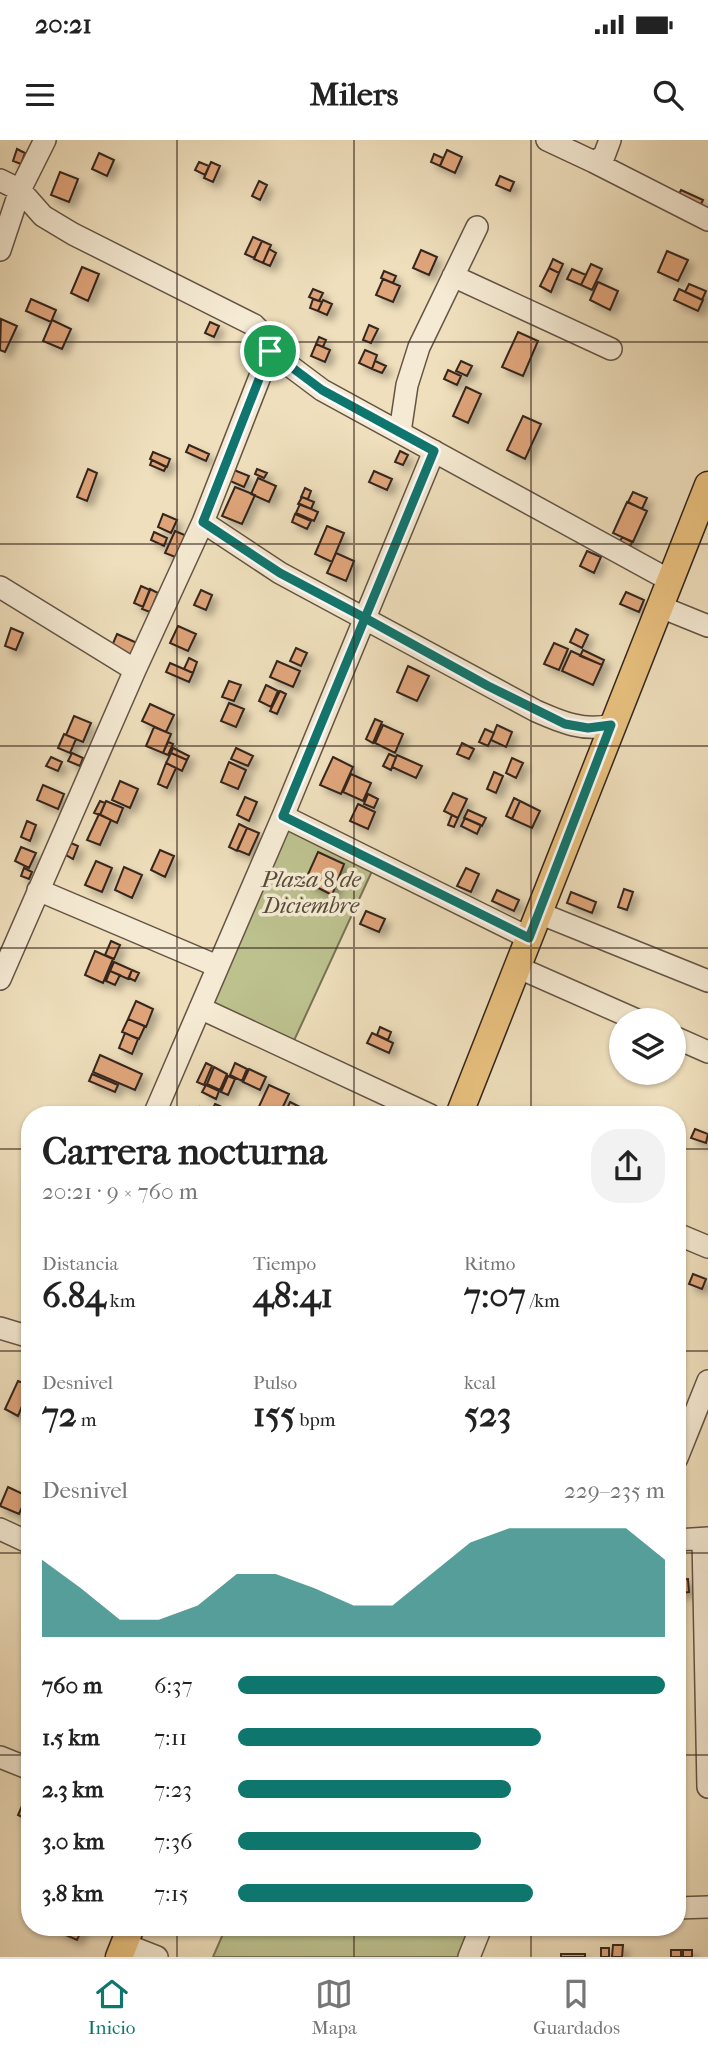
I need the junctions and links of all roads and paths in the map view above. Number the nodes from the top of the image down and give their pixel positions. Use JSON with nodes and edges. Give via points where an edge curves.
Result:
{"nodes":[{"id":1,"x":45,"y":140,"type":"edge"},
{"id":2,"x":547,"y":140,"type":"edge"},
{"id":3,"x":610,"y":140,"type":"edge"},
{"id":4,"x":594,"y":162,"type":"junction"},
{"id":5,"x":0,"y":180,"type":"edge"},
{"id":6,"x":20,"y":190,"type":"junction"},
{"id":7,"x":708,"y":220,"type":"edge"},
{"id":8,"x":477,"y":228,"type":"dead end"},
{"id":9,"x":0,"y":250,"type":"edge"},
{"id":10,"x":453,"y":276,"type":"junction"},
{"id":11,"x":611,"y":349,"type":"dead end"},
{"id":12,"x":270,"y":351,"type":"junction"},
{"id":13,"x":400,"y":432,"type":"junction"},
{"id":14,"x":434,"y":451,"type":"junction"},
{"id":15,"x":708,"y":485,"type":"edge"},
{"id":16,"x":203,"y":522,"type":"junction"},
{"id":17,"x":671,"y":581,"type":"junction"},
{"id":18,"x":0,"y":587,"type":"edge"},
{"id":19,"x":661,"y":607,"type":"junction"},
{"id":20,"x":365,"y":618,"type":"junction"},
{"id":21,"x":708,"y":626,"type":"edge"},
{"id":22,"x":135,"y":670,"type":"junction"},
{"id":23,"x":611,"y":725,"type":"junction"},
{"id":24,"x":283,"y":816,"type":"junction"},
{"id":25,"x":38,"y":890,"type":"junction"},
{"id":26,"x":539,"y":913,"type":"junction"},
{"id":27,"x":529,"y":938,"type":"junction"},
{"id":28,"x":217,"y":966,"type":"junction"},
{"id":29,"x":517,"y":967,"type":"junction"},
{"id":30,"x":0,"y":979,"type":"edge"},
{"id":31,"x":708,"y":981,"type":"edge"},
{"id":32,"x":200,"y":1008,"type":"junction"},
{"id":33,"x":610,"y":1008,"type":"edge"},
{"id":34,"x":686,"y":1042,"type":"edge"},
{"id":35,"x":708,"y":1052,"type":"edge"},
{"id":36,"x":158,"y":1106,"type":"edge"},
{"id":37,"x":411,"y":1106,"type":"edge"},
{"id":38,"x":463,"y":1106,"type":"edge"},
{"id":39,"x":686,"y":1238,"type":"edge"},
{"id":40,"x":708,"y":1247,"type":"edge"},
{"id":41,"x":0,"y":1328,"type":"edge"},
{"id":42,"x":21,"y":1334,"type":"edge"},
{"id":43,"x":708,"y":1381,"type":"edge"},
{"id":44,"x":686,"y":1415,"type":"edge"},
{"id":45,"x":0,"y":1529,"type":"edge"},
{"id":46,"x":706,"y":1539,"type":"edge"},
{"id":47,"x":21,"y":1540,"type":"edge"},
{"id":48,"x":686,"y":1540,"type":"edge"},
{"id":49,"x":0,"y":1757,"type":"edge"},
{"id":50,"x":21,"y":1765,"type":"edge"},
{"id":51,"x":708,"y":1787,"type":"edge"},
{"id":52,"x":708,"y":1907,"type":"edge"},
{"id":53,"x":686,"y":1908,"type":"edge"},
{"id":54,"x":477,"y":1936,"type":"edge"},
{"id":55,"x":125,"y":1942,"type":"edge"},
{"id":56,"x":157,"y":1957,"type":"edge"},
{"id":57,"x":469,"y":1957,"type":"edge"}],
"edges":[{"from":1,"to":6,"type":"street"},
{"from":2,"to":4,"type":"street"},
{"from":3,"to":4,"type":"street","via":[[604,156]]},
{"from":4,"to":7,"type":"street"},
{"from":5,"to":6,"type":"street"},
{"from":6,"to":9,"type":"street"},
{"from":6,"to":12,"type":"street","via":[[43,216],[74,234],[254,325],[266,337]]},
{"from":8,"to":10,"type":"street"},
{"from":10,"to":11,"type":"street"},
{"from":10,"to":13,"type":"street","via":[[419,347]]},
{"from":12,"to":13,"type":"street","via":[[322,390]]},
{"from":12,"to":16,"type":"street"},
{"from":13,"to":14,"type":"street"},
{"from":14,"to":17,"type":"street"},
{"from":14,"to":20,"type":"street"},
{"from":15,"to":17,"type":"main road"},
{"from":16,"to":20,"type":"street","via":[[280,573]]},
{"from":16,"to":22,"type":"street"},
{"from":17,"to":19,"type":"main road"},
{"from":18,"to":22,"type":"street"},
{"from":19,"to":21,"type":"street"},
{"from":19,"to":23,"type":"main road"},
{"from":20,"to":23,"type":"street","via":[[565,724]]},
{"from":20,"to":24,"type":"street"},
{"from":22,"to":25,"type":"street"},
{"from":23,"to":26,"type":"main road"},
{"from":24,"to":27,"type":"street"},
{"from":24,"to":28,"type":"street"},
{"from":25,"to":28,"type":"street"},
{"from":25,"to":30,"type":"street"},
{"from":26,"to":27,"type":"main road"},
{"from":26,"to":31,"type":"street"},
{"from":27,"to":29,"type":"main road"},
{"from":28,"to":32,"type":"street"},
{"from":29,"to":33,"type":"street"},
{"from":29,"to":38,"type":"main road"},
{"from":32,"to":36,"type":"street"},
{"from":32,"to":37,"type":"street"},
{"from":34,"to":35,"type":"street"},
{"from":39,"to":40,"type":"street"},
{"from":41,"to":42,"type":"street"},
{"from":43,"to":44,"type":"street"},
{"from":45,"to":47,"type":"street"},
{"from":46,"to":48,"type":"street"},
{"from":46,"to":51,"type":"street"},
{"from":49,"to":50,"type":"street"},
{"from":52,"to":53,"type":"street"},
{"from":54,"to":57,"type":"street"},
{"from":55,"to":56,"type":"street"}]}
